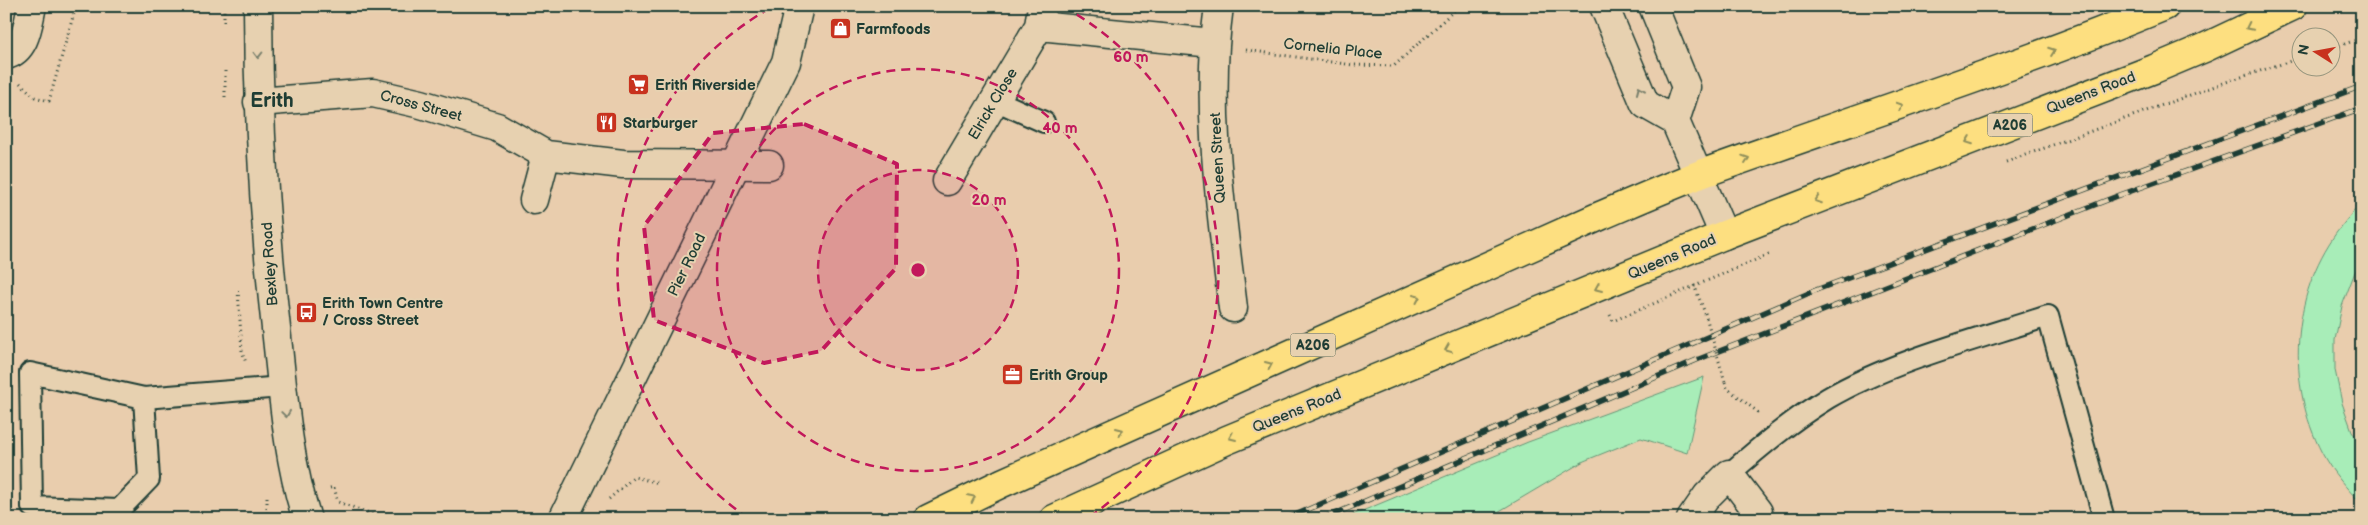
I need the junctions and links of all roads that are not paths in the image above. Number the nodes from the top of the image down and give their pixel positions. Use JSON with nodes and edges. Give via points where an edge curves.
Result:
{"nodes":[{"id":1,"x":32,"y":6,"type":"edge"},
{"id":2,"x":258,"y":6,"type":"edge"},
{"id":3,"x":799,"y":6,"type":"edge"},
{"id":4,"x":1218,"y":6,"type":"edge"},
{"id":5,"x":1653,"y":6,"type":"edge"},
{"id":6,"x":2165,"y":6,"type":"edge"},
{"id":7,"x":2293,"y":6,"type":"edge"},
{"id":8,"x":1591,"y":8,"type":"edge"},
{"id":9,"x":1041,"y":16,"type":"edge"},
{"id":10,"x":1214,"y":42,"type":"junction"},
{"id":11,"x":10,"y":66,"type":"edge"},
{"id":12,"x":995,"y":100,"type":"junction"},
{"id":13,"x":258,"y":102,"type":"junction"},
{"id":14,"x":1675,"y":120,"type":"junction"},
{"id":15,"x":1044,"y":122,"type":"dead end"},
{"id":16,"x":546,"y":155,"type":"junction"},
{"id":17,"x":736,"y":165,"type":"junction"},
{"id":18,"x":769,"y":165,"type":"dead end"},
{"id":19,"x":1700,"y":175,"type":"junction"},
{"id":20,"x":947,"y":182,"type":"dead end"},
{"id":21,"x":534,"y":200,"type":"dead end"},
{"id":22,"x":1724,"y":236,"type":"junction"},
{"id":23,"x":1233,"y":308,"type":"dead end"},
{"id":24,"x":282,"y":387,"type":"junction"},
{"id":25,"x":144,"y":398,"type":"junction"},
{"id":26,"x":1729,"y":474,"type":"junction"},
{"id":27,"x":298,"y":491,"type":"junction"},
{"id":28,"x":568,"y":508,"type":"edge"},
{"id":29,"x":294,"y":519,"type":"edge"},
{"id":30,"x":307,"y":519,"type":"edge"},
{"id":31,"x":928,"y":519,"type":"edge"},
{"id":32,"x":1054,"y":519,"type":"edge"},
{"id":33,"x":1691,"y":519,"type":"edge"},
{"id":34,"x":1759,"y":519,"type":"edge"},
{"id":35,"x":2104,"y":519,"type":"edge"}],
"edges":[{"from":1,"to":11,"type":"street","via":[[23,41],[13,54]]},
{"from":2,"to":13,"type":"street","name":"Bexley Road","one_way":true},
{"from":3,"to":17,"type":"street","name":"Pier Road","via":[[786,62]]},
{"from":4,"to":10,"type":"street","name":"Queen Street"},
{"from":5,"to":14,"type":"street","via":[[1686,88]]},
{"from":19,"to":6,"type":"main road","number":"A206","one_way":true,"via":[[1902,106]]},
{"from":7,"to":22,"type":"main road","name":"Queens Road","number":"A206","one_way":true,"via":[[2204,48]]},
{"from":14,"to":8,"type":"street","one_way":true,"via":[[1645,104]]},
{"from":9,"to":10,"type":"street","name":"Elrick Close"},
{"from":9,"to":12,"type":"street","name":"Elrick Close"},
{"from":10,"to":23,"type":"street","name":"Queen Street","via":[[1216,171]]},
{"from":12,"to":15,"type":"lane"},
{"from":12,"to":20,"type":"street","name":"Elrick Close"},
{"from":13,"to":16,"type":"street","name":"Cross Street","via":[[372,93],[497,127]]},
{"from":13,"to":24,"type":"street","name":"Bexley Road"},
{"from":14,"to":19,"type":"street"},
{"from":16,"to":17,"type":"street","name":"Cross Street","via":[[623,164]]},
{"from":16,"to":21,"type":"street"},
{"from":17,"to":18,"type":"street","name":"Cross Street"},
{"from":17,"to":28,"type":"street","name":"Pier Road"},
{"from":19,"to":22,"type":"street"},
{"from":31,"to":19,"type":"main road","number":"A206","one_way":true,"via":[[1600,216]]},
{"from":22,"to":32,"type":"main road","name":"Queens Road","number":"A206","one_way":true,"via":[[1227,440]]},
{"from":24,"to":25,"type":"lane"},
{"from":24,"to":27,"type":"street","name":"Bexley Road","one_way":true},
{"from":25,"to":25,"type":"lane","via":[[30,373],[32,507],[119,510],[149,479]]},
{"from":26,"to":33,"type":"street","via":[[1707,496]]},
{"from":26,"to":34,"type":"street","via":[[1758,512]]},
{"from":26,"to":35,"type":"lane","via":[[1768,440],[1829,398],[1894,367],[2048,316]]},
{"from":27,"to":29,"type":"street"},
{"from":27,"to":30,"type":"street","name":"Bexley Road"}]}
